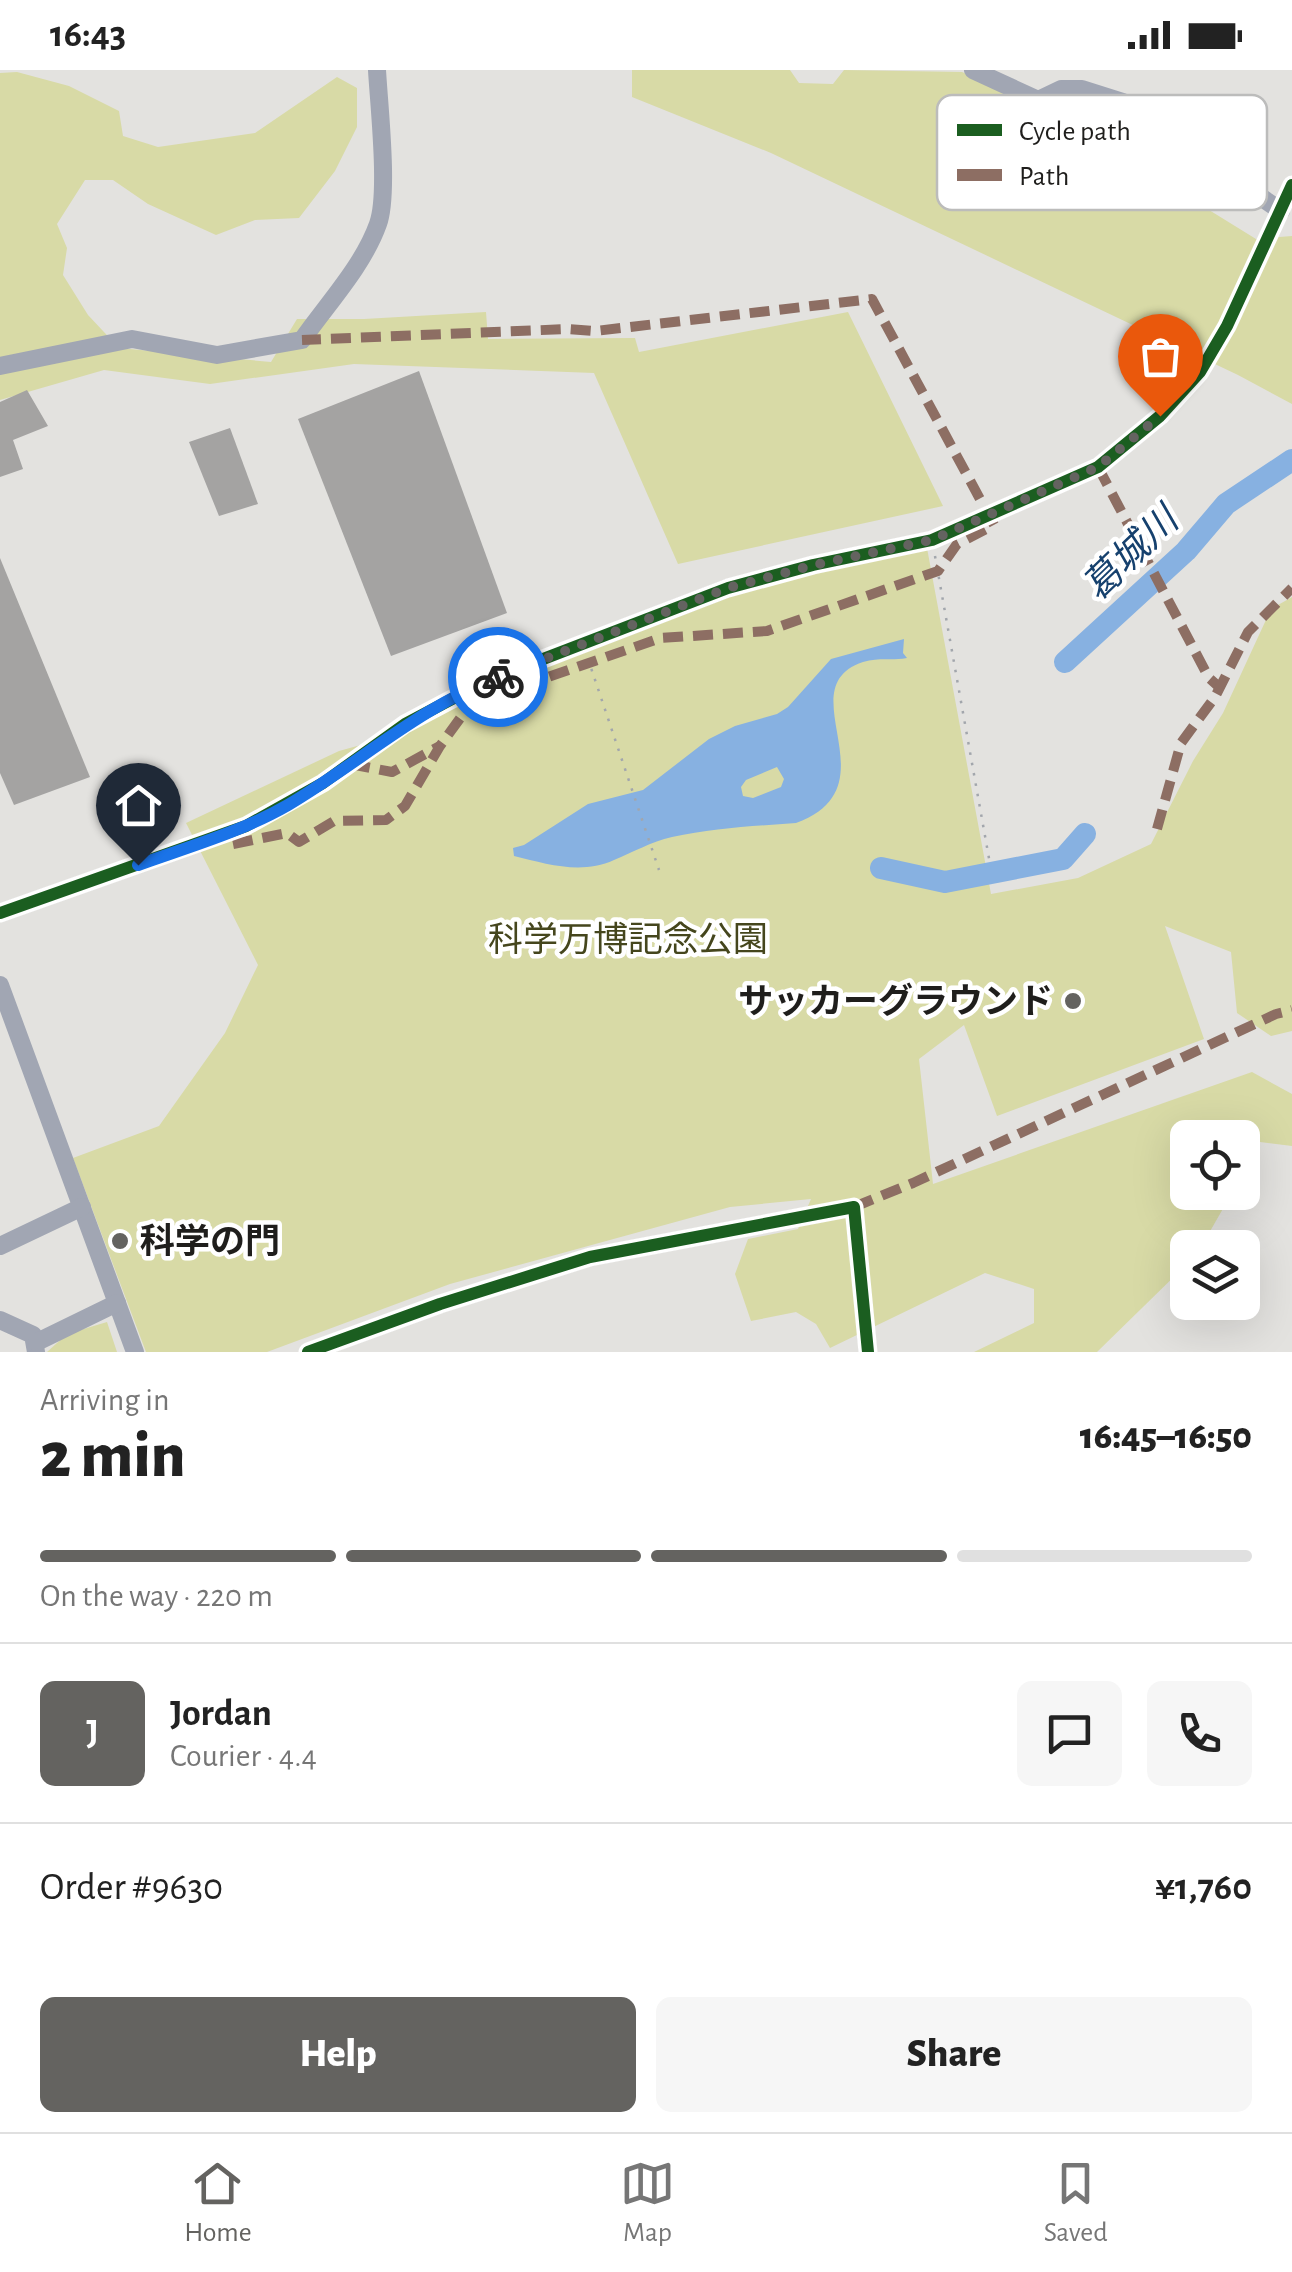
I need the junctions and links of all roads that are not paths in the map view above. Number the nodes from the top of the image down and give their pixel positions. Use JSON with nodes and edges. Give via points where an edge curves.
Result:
{"nodes":[{"id":1,"x":378,"y":70,"type":"edge"},
{"id":2,"x":974,"y":70,"type":"edge"},
{"id":3,"x":1027,"y":95,"type":"edge"},
{"id":4,"x":1048,"y":95,"type":"edge"},
{"id":5,"x":1100,"y":95,"type":"edge"},
{"id":6,"x":1292,"y":184,"type":"edge"},
{"id":7,"x":1267,"y":201,"type":"edge"},
{"id":8,"x":1281,"y":211,"type":"junction"},
{"id":9,"x":0,"y":366,"type":"edge"},
{"id":10,"x":0,"y":913,"type":"edge"},
{"id":11,"x":0,"y":984,"type":"edge"},
{"id":12,"x":82,"y":1208,"type":"junction"},
{"id":13,"x":0,"y":1246,"type":"edge"},
{"id":14,"x":117,"y":1304,"type":"junction"},
{"id":15,"x":0,"y":1320,"type":"edge"},
{"id":16,"x":37,"y":1347,"type":"edge"},
{"id":17,"x":136,"y":1352,"type":"edge"},
{"id":18,"x":308,"y":1352,"type":"edge"},
{"id":19,"x":868,"y":1352,"type":"edge"}],
"edges":[{"from":1,"to":9,"type":"street","via":[[380,221],[302,340],[217,355],[132,339]]},
{"from":2,"to":3,"type":"street"},
{"from":4,"to":5,"type":"street","via":[[1061,89]]},
{"from":6,"to":8,"type":"street"},
{"from":7,"to":8,"type":"street"},
{"from":8,"to":10,"type":"street","via":[[1200,372],[1098,467],[932,540],[728,588],[486,681],[405,724],[323,783],[246,826]]},
{"from":11,"to":12,"type":"street"},
{"from":12,"to":13,"type":"street"},
{"from":12,"to":14,"type":"street"},
{"from":14,"to":16,"type":"street"},
{"from":14,"to":17,"type":"street"},
{"from":15,"to":16,"type":"street","via":[[33,1335]]},
{"from":18,"to":19,"type":"street","via":[[590,1257],[854,1206]]}]}
